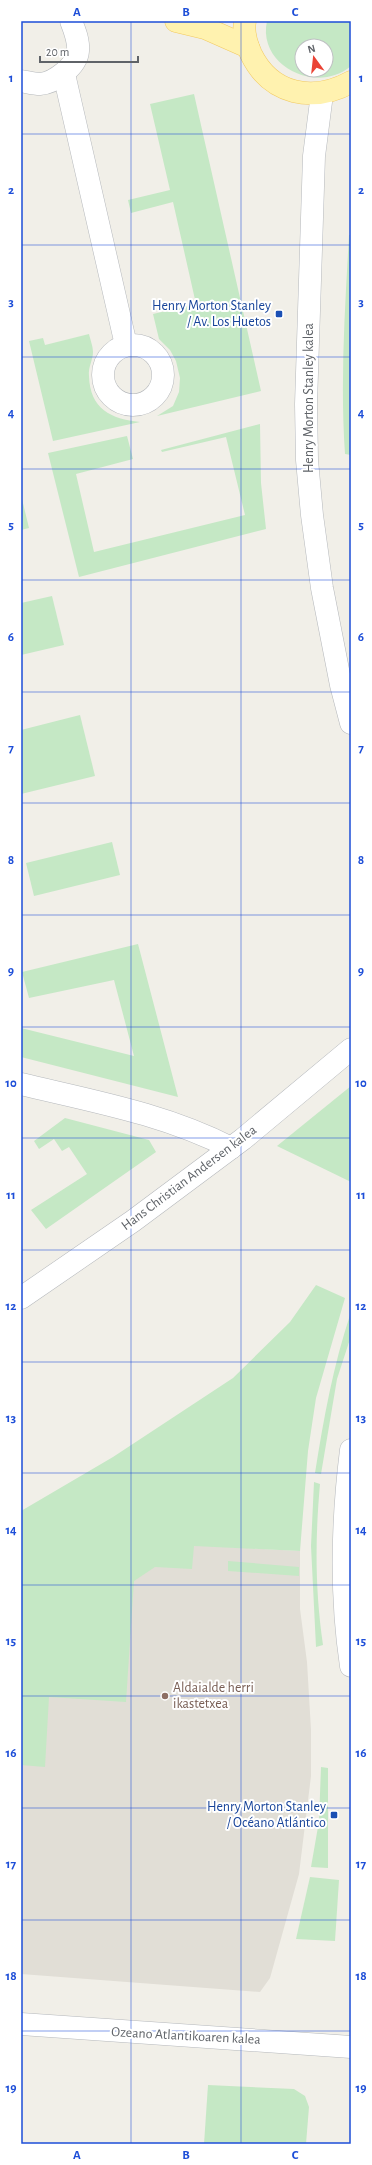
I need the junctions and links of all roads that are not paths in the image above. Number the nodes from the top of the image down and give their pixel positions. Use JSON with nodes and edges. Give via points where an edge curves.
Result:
{"nodes":[{"id":1,"x":71,"y":21,"type":"edge"},
{"id":2,"x":176,"y":21,"type":"edge"},
{"id":3,"x":245,"y":21,"type":"edge"},
{"id":4,"x":248,"y":47,"type":"junction"},
{"id":5,"x":64,"y":74,"type":"junction"},
{"id":6,"x":21,"y":82,"type":"edge"},
{"id":7,"x":351,"y":82,"type":"edge"},
{"id":8,"x":322,"y":94,"type":"junction"},
{"id":9,"x":126,"y":345,"type":"dead end"},
{"id":10,"x":351,"y":723,"type":"edge"},
{"id":11,"x":351,"y":1049,"type":"edge"},
{"id":12,"x":21,"y":1084,"type":"edge"},
{"id":13,"x":231,"y":1148,"type":"junction"},
{"id":14,"x":21,"y":1298,"type":"edge"},
{"id":15,"x":351,"y":1450,"type":"edge"},
{"id":16,"x":351,"y":1666,"type":"edge"},
{"id":17,"x":21,"y":2024,"type":"edge"},
{"id":18,"x":351,"y":2047,"type":"edge"}],
"edges":[{"from":1,"to":5,"type":"street","via":[[78,40],[78,53]]},
{"from":2,"to":4,"type":"main road","via":[[205,28]]},
{"from":3,"to":4,"type":"main road"},
{"from":4,"to":8,"type":"main road","via":[[256,64],[268,78],[284,88],[303,94]]},
{"from":5,"to":6,"type":"street","via":[[41,84]]},
{"from":5,"to":9,"type":"street"},
{"from":7,"to":8,"type":"main road"},
{"from":8,"to":10,"type":"street","name":"Henry Morton Stanley kalea","via":[[314,156],[306,404],[307,460],[322,588]]},
{"from":11,"to":13,"type":"street","name":"Hans Christian Andersen kalea"},
{"from":12,"to":13,"type":"street","via":[[157,1117],[206,1135]]},
{"from":13,"to":14,"type":"street","name":"Hans Christian Andersen kalea","via":[[133,1221]]},
{"from":15,"to":16,"type":"street","via":[[345,1498],[343,1567],[344,1608]]},
{"from":17,"to":18,"type":"street","name":"Ozeano Atlantikoaren kalea"}]}
